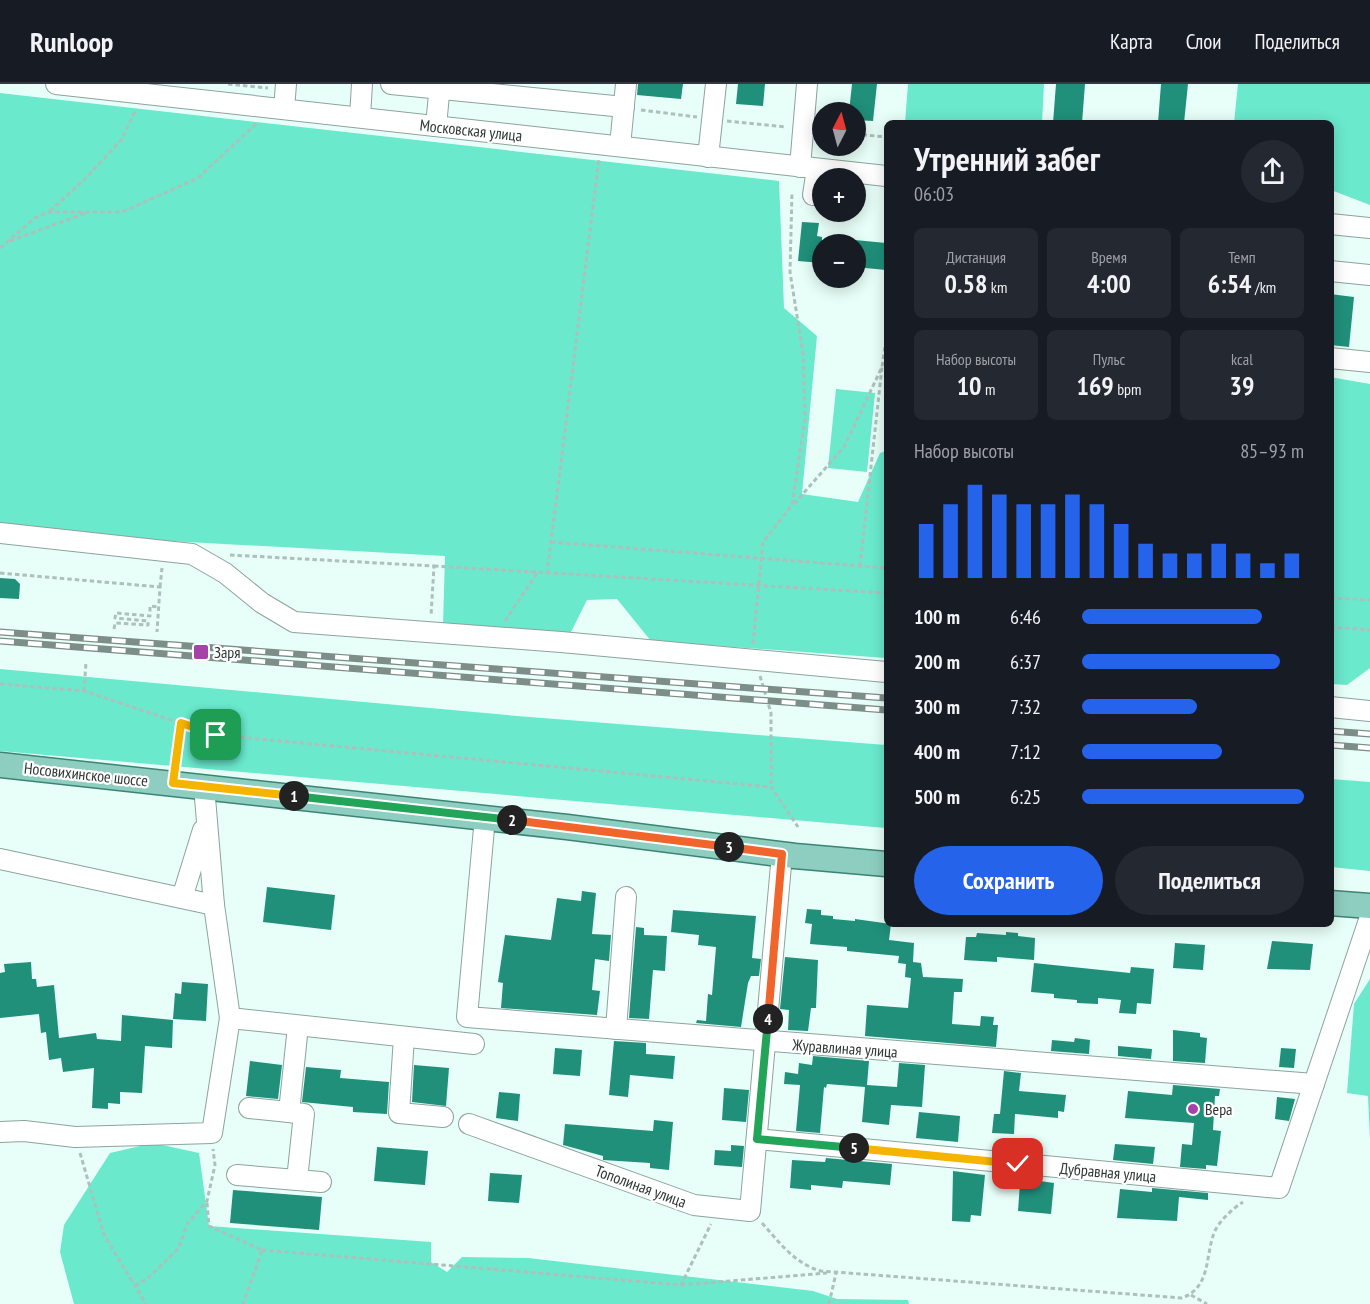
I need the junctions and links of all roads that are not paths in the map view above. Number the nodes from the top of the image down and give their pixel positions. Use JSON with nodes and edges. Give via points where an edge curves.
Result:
{"nodes":[{"id":1,"x":56,"y":84,"type":"edge"},
{"id":2,"x":362,"y":84,"type":"edge"},
{"id":3,"x":626,"y":84,"type":"edge"},
{"id":4,"x":716,"y":84,"type":"edge"},
{"id":5,"x":807,"y":84,"type":"edge"},
{"id":6,"x":402,"y":85,"type":"edge"},
{"id":7,"x":439,"y":86,"type":"edge"},
{"id":8,"x":150,"y":91,"type":"edge"},
{"id":9,"x":537,"y":91,"type":"edge"},
{"id":10,"x":212,"y":92,"type":"edge"},
{"id":11,"x":282,"y":98,"type":"edge"},
{"id":12,"x":624,"y":107,"type":"junction"},
{"id":13,"x":360,"y":117,"type":"junction"},
{"id":14,"x":436,"y":126,"type":"junction"},
{"id":15,"x":611,"y":145,"type":"junction"},
{"id":16,"x":708,"y":157,"type":"junction"},
{"id":17,"x":808,"y":168,"type":"junction"},
{"id":18,"x":884,"y":176,"type":"edge"},
{"id":19,"x":812,"y":190,"type":"edge"},
{"id":20,"x":1334,"y":224,"type":"edge"},
{"id":21,"x":1370,"y":228,"type":"edge"},
{"id":22,"x":1334,"y":271,"type":"edge"},
{"id":23,"x":1370,"y":275,"type":"edge"},
{"id":24,"x":1334,"y":358,"type":"edge"},
{"id":25,"x":1370,"y":362,"type":"edge"},
{"id":26,"x":0,"y":533,"type":"edge"},
{"id":27,"x":884,"y":672,"type":"edge"},
{"id":28,"x":1334,"y":707,"type":"edge"},
{"id":29,"x":1370,"y":711,"type":"edge"},
{"id":30,"x":0,"y":765,"type":"edge"},
{"id":31,"x":204,"y":786,"type":"junction"},
{"id":32,"x":485,"y":817,"type":"junction"},
{"id":33,"x":207,"y":818,"type":"junction"},
{"id":34,"x":782,"y":854,"type":"junction"},
{"id":35,"x":0,"y":859,"type":"edge"},
{"id":36,"x":884,"y":864,"type":"edge"},
{"id":37,"x":627,"y":897,"type":"dead end"},
{"id":38,"x":182,"y":898,"type":"junction"},
{"id":39,"x":1334,"y":903,"type":"edge"},
{"id":40,"x":214,"y":906,"type":"junction"},
{"id":41,"x":1370,"y":906,"type":"edge"},
{"id":42,"x":1370,"y":917,"type":"edge"},
{"id":43,"x":230,"y":1018,"type":"junction"},
{"id":44,"x":298,"y":1026,"type":"junction"},
{"id":45,"x":616,"y":1029,"type":"junction"},
{"id":46,"x":405,"y":1037,"type":"junction"},
{"id":47,"x":765,"y":1041,"type":"junction"},
{"id":48,"x":474,"y":1044,"type":"dead end"},
{"id":49,"x":1314,"y":1084,"type":"junction"},
{"id":50,"x":249,"y":1108,"type":"dead end"},
{"id":51,"x":290,"y":1112,"type":"junction"},
{"id":52,"x":443,"y":1117,"type":"dead end"},
{"id":53,"x":469,"y":1124,"type":"dead end"},
{"id":54,"x":0,"y":1132,"type":"edge"},
{"id":55,"x":757,"y":1139,"type":"junction"},
{"id":56,"x":237,"y":1175,"type":"dead end"},
{"id":57,"x":297,"y":1180,"type":"junction"},
{"id":58,"x":321,"y":1182,"type":"dead end"}],
"edges":[{"from":1,"to":8,"type":"street","name":"Московская улица"},
{"from":2,"to":13,"type":"street"},
{"from":3,"to":12,"type":"street"},
{"from":4,"to":16,"type":"street"},
{"from":5,"to":17,"type":"street"},
{"from":6,"to":7,"type":"street"},
{"from":7,"to":9,"type":"street"},
{"from":7,"to":14,"type":"street"},
{"from":8,"to":10,"type":"street","name":"Московская улица"},
{"from":9,"to":12,"type":"street"},
{"from":10,"to":11,"type":"street","name":"Московская улица"},
{"from":11,"to":13,"type":"street","name":"Московская улица"},
{"from":12,"to":15,"type":"street"},
{"from":13,"to":14,"type":"street","name":"Московская улица"},
{"from":14,"to":15,"type":"street","name":"Московская улица"},
{"from":15,"to":16,"type":"street","name":"Московская улица"},
{"from":16,"to":17,"type":"street","name":"Московская улица"},
{"from":17,"to":18,"type":"street","name":"Московская улица"},
{"from":17,"to":19,"type":"street"},
{"from":20,"to":21,"type":"street"},
{"from":22,"to":23,"type":"street"},
{"from":24,"to":25,"type":"street"},
{"from":26,"to":27,"type":"street","via":[[192,554],[294,622]]},
{"from":28,"to":29,"type":"street"},
{"from":30,"to":31,"type":"main road","name":"Носовихинское шоссе"},
{"from":31,"to":32,"type":"main road","name":"Носовихинское шоссе"},
{"from":31,"to":33,"type":"street"},
{"from":32,"to":34,"type":"main road","name":"Носовихинское шоссе"},
{"from":32,"to":45,"type":"street","name":"Журавлиная улица","via":[[467,1017]]},
{"from":33,"to":38,"type":"street"},
{"from":33,"to":40,"type":"street"},
{"from":34,"to":36,"type":"main road","name":"Носовихинское шоссе"},
{"from":34,"to":47,"type":"street"},
{"from":35,"to":38,"type":"street"},
{"from":37,"to":45,"type":"street"},
{"from":38,"to":40,"type":"street"},
{"from":39,"to":41,"type":"main road"},
{"from":40,"to":43,"type":"street"},
{"from":42,"to":49,"type":"street"},
{"from":43,"to":44,"type":"street"},
{"from":43,"to":54,"type":"street","via":[[212,1133],[75,1137]]},
{"from":44,"to":46,"type":"street"},
{"from":44,"to":51,"type":"street"},
{"from":45,"to":47,"type":"street","name":"Журавлиная улица"},
{"from":46,"to":48,"type":"street"},
{"from":46,"to":52,"type":"street","via":[[399,1113]]},
{"from":47,"to":49,"type":"street","name":"Журавлиная улица"},
{"from":47,"to":55,"type":"street"},
{"from":49,"to":55,"type":"street","name":"Дубравная улица","via":[[1279,1188]]},
{"from":50,"to":51,"type":"street"},
{"from":51,"to":57,"type":"street","via":[[304,1114]]},
{"from":53,"to":55,"type":"street","name":"Тополиная улица","via":[[694,1205],[750,1211]]},
{"from":56,"to":57,"type":"street"},
{"from":57,"to":58,"type":"street"}]}
